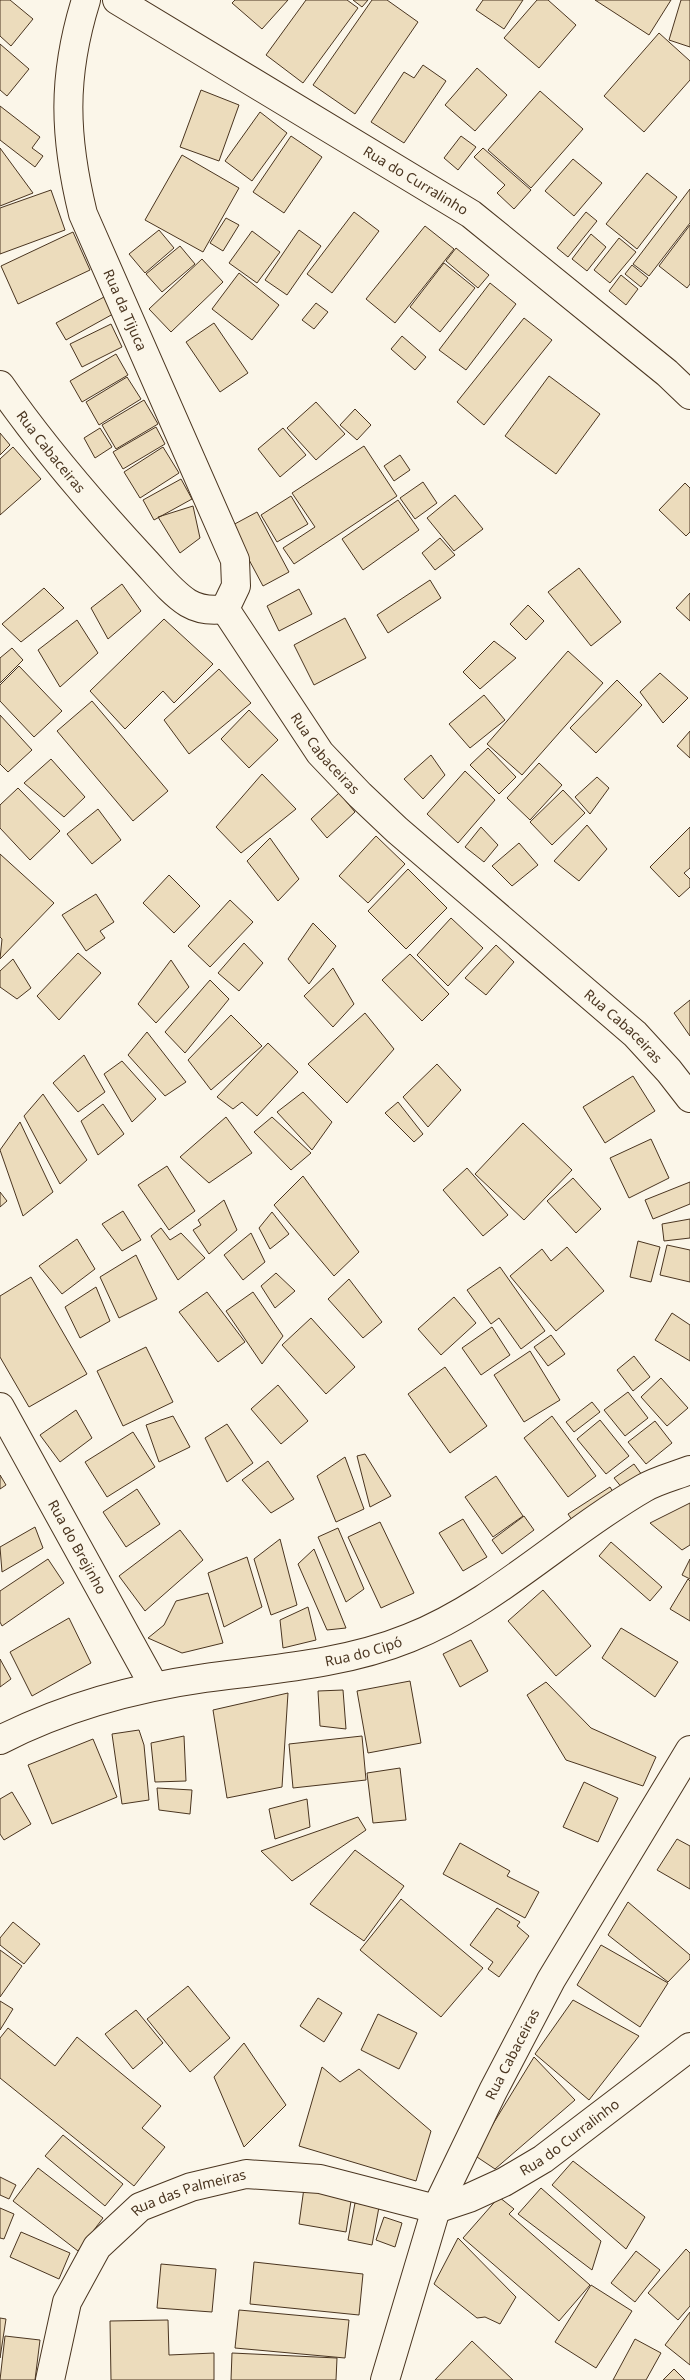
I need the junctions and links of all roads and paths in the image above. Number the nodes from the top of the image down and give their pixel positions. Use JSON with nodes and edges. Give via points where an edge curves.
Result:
{"nodes":[{"id":1,"x":86,"y":0,"type":"edge"},
{"id":2,"x":117,"y":0,"type":"edge"},
{"id":3,"x":678,"y":375,"type":"edge"},
{"id":4,"x":0,"y":385,"type":"edge"},
{"id":5,"x":690,"y":396,"type":"edge"},
{"id":6,"x":225,"y":609,"type":"junction"},
{"id":7,"x":690,"y":1098,"type":"edge"},
{"id":8,"x":0,"y":1407,"type":"edge"},
{"id":9,"x":690,"y":1470,"type":"edge"},
{"id":10,"x":154,"y":1686,"type":"junction"},
{"id":11,"x":0,"y":1740,"type":"edge"},
{"id":12,"x":690,"y":1750,"type":"edge"},
{"id":13,"x":690,"y":2047,"type":"edge"},
{"id":14,"x":436,"y":2209,"type":"junction"},
{"id":15,"x":50,"y":2380,"type":"edge"},
{"id":16,"x":385,"y":2380,"type":"edge"}],
"edges":[{"from":1,"to":6,"type":"street","name":"Rua da Tijuca","via":[[69,69],[67,124],[72,171],[83,214],[235,560],[236,586]]},
{"from":2,"to":3,"type":"street","name":"Rua do Curralinho","via":[[471,214]]},
{"from":3,"to":5,"type":"street","name":"Rua do Curralinho"},
{"from":4,"to":6,"type":"street","name":"Rua Cabaceiras","via":[[20,414],[121,534],[176,593],[199,608]]},
{"from":6,"to":7,"type":"street","name":"Rua Cabaceiras","via":[[320,753],[397,830],[635,1034]]},
{"from":8,"to":10,"type":"street","name":"Rua do Brejinho"},
{"from":9,"to":10,"type":"street","name":"Rua do Cipó","via":[[646,1488],[559,1543],[452,1618],[409,1638],[360,1655]]},
{"from":10,"to":11,"type":"street","name":"Rua do Cipó","via":[[79,1706]]},
{"from":12,"to":14,"type":"street","name":"Rua Cabaceiras","via":[[551,1980]]},
{"from":13,"to":14,"type":"street","name":"Rua do Curralinho","via":[[543,2159],[486,2190]]},
{"from":14,"to":15,"type":"street","name":"Rua das Palmeiras","via":[[320,2179],[246,2174],[191,2187],[140,2207],[97,2247],[67,2302]]},
{"from":14,"to":16,"type":"street","name":"Rua Cabaceiras"}]}
